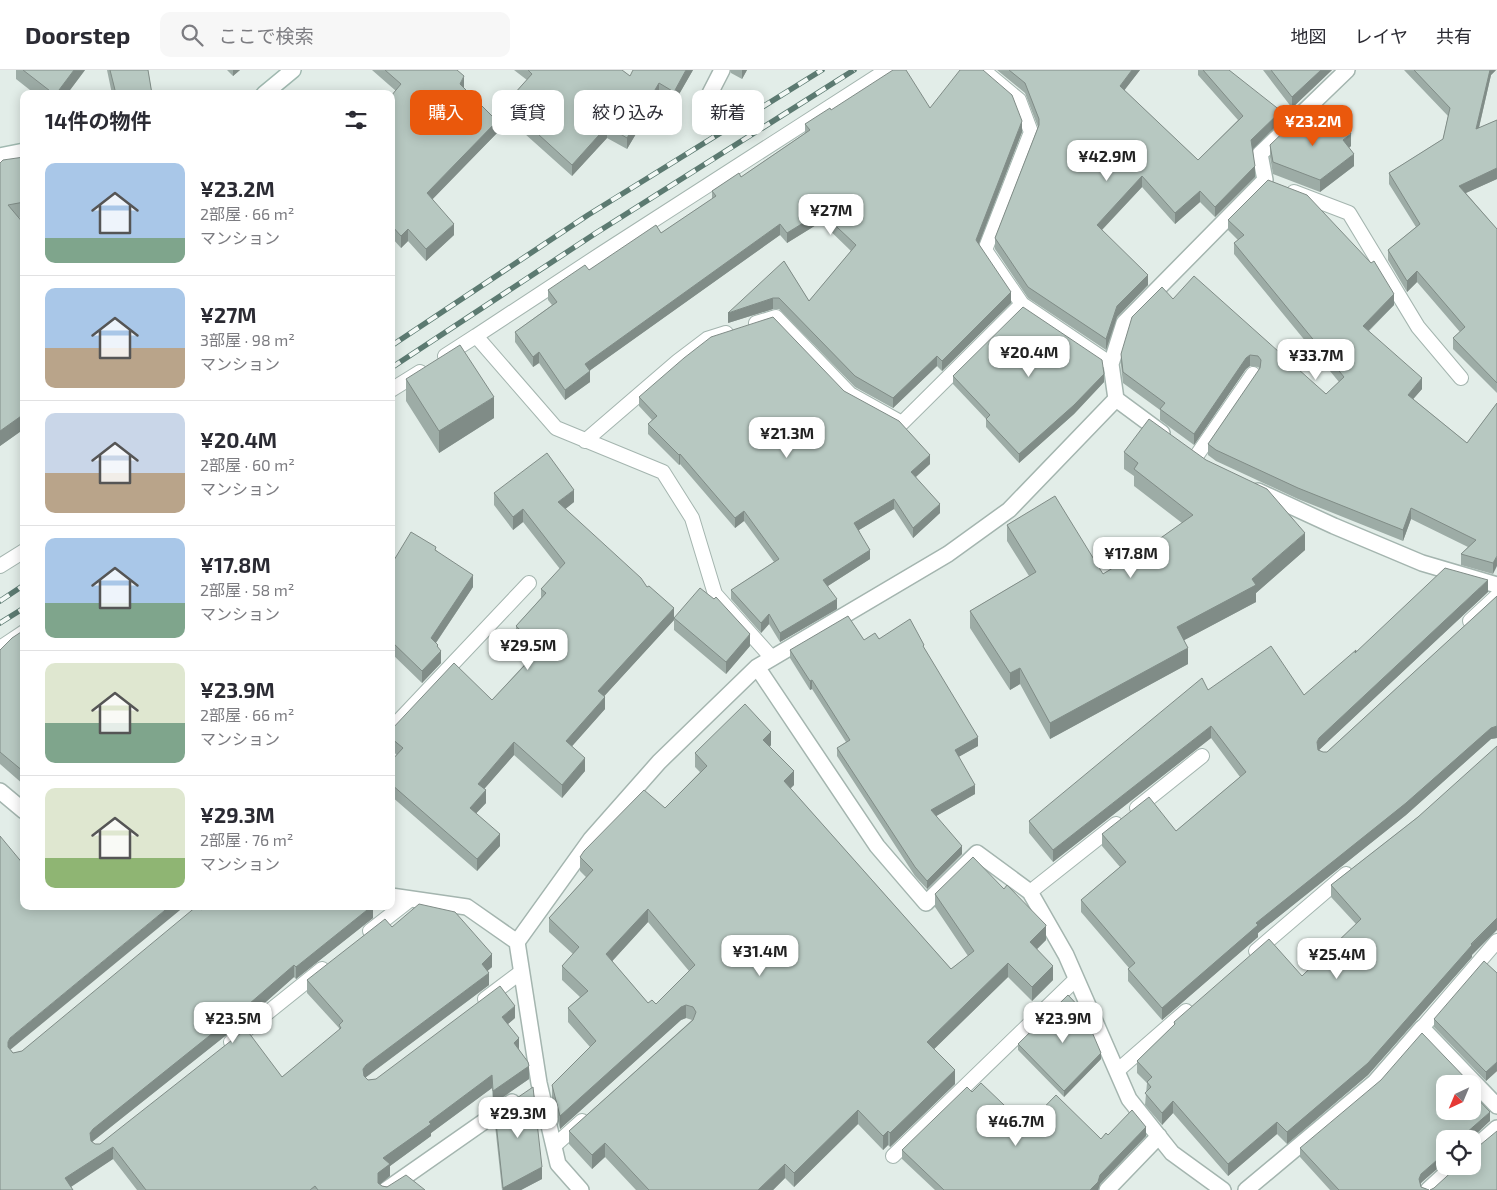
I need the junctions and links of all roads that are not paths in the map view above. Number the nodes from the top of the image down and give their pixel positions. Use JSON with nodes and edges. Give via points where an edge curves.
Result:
{"nodes":[{"id":1,"x":294,"y":70,"type":"edge"},
{"id":2,"x":722,"y":70,"type":"edge"},
{"id":3,"x":887,"y":70,"type":"edge"},
{"id":4,"x":983,"y":70,"type":"edge"},
{"id":5,"x":1347,"y":70,"type":"edge"},
{"id":6,"x":269,"y":90,"type":"edge"},
{"id":7,"x":712,"y":90,"type":"edge"},
{"id":8,"x":20,"y":152,"type":"edge"},
{"id":9,"x":0,"y":156,"type":"edge"},
{"id":10,"x":1274,"y":184,"type":"junction"},
{"id":11,"x":1022,"y":304,"type":"junction"},
{"id":12,"x":476,"y":336,"type":"junction"},
{"id":13,"x":1111,"y":364,"type":"junction"},
{"id":14,"x":1253,"y":374,"type":"edge"},
{"id":15,"x":1461,"y":378,"type":"dead end"},
{"id":16,"x":395,"y":387,"type":"edge"},
{"id":17,"x":1116,"y":399,"type":"junction"},
{"id":18,"x":1172,"y":440,"type":"edge"},
{"id":19,"x":585,"y":441,"type":"junction"},
{"id":20,"x":1195,"y":458,"type":"edge"},
{"id":21,"x":1246,"y":486,"type":"edge"},
{"id":22,"x":20,"y":554,"type":"edge"},
{"id":23,"x":0,"y":566,"type":"edge"},
{"id":24,"x":528,"y":583,"type":"dead end"},
{"id":25,"x":1497,"y":586,"type":"edge"},
{"id":26,"x":1497,"y":596,"type":"edge"},
{"id":27,"x":1461,"y":629,"type":"edge"},
{"id":28,"x":20,"y":635,"type":"edge"},
{"id":29,"x":0,"y":648,"type":"edge"},
{"id":30,"x":772,"y":658,"type":"junction"},
{"id":31,"x":757,"y":667,"type":"junction"},
{"id":32,"x":395,"y":725,"type":"edge"},
{"id":33,"x":1202,"y":756,"type":"dead end"},
{"id":34,"x":0,"y":791,"type":"edge"},
{"id":35,"x":20,"y":808,"type":"edge"},
{"id":36,"x":1358,"y":865,"type":"edge"},
{"id":37,"x":1030,"y":892,"type":"junction"},
{"id":38,"x":395,"y":897,"type":"edge"},
{"id":39,"x":411,"y":899,"type":"junction"},
{"id":40,"x":357,"y":941,"type":"edge"},
{"id":41,"x":1497,"y":941,"type":"edge"},
{"id":42,"x":516,"y":942,"type":"junction"},
{"id":43,"x":334,"y":960,"type":"edge"},
{"id":44,"x":1244,"y":961,"type":"edge"},
{"id":45,"x":521,"y":972,"type":"junction"},
{"id":46,"x":1076,"y":979,"type":"junction"},
{"id":47,"x":1199,"y":1000,"type":"edge"},
{"id":48,"x":474,"y":1008,"type":"edge"},
{"id":49,"x":1422,"y":1028,"type":"junction"},
{"id":50,"x":220,"y":1051,"type":"edge"},
{"id":51,"x":1117,"y":1071,"type":"junction"},
{"id":52,"x":539,"y":1083,"type":"junction"},
{"id":53,"x":1497,"y":1106,"type":"edge"},
{"id":54,"x":591,"y":1113,"type":"edge"},
{"id":55,"x":1497,"y":1128,"type":"edge"},
{"id":56,"x":1159,"y":1136,"type":"junction"},
{"id":57,"x":1481,"y":1142,"type":"edge"},
{"id":58,"x":554,"y":1146,"type":"junction"},
{"id":59,"x":893,"y":1156,"type":"dead end"},
{"id":60,"x":1444,"y":1175,"type":"edge"},
{"id":61,"x":386,"y":1190,"type":"edge"},
{"id":62,"x":581,"y":1190,"type":"edge"},
{"id":63,"x":1107,"y":1190,"type":"edge"},
{"id":64,"x":1223,"y":1190,"type":"edge"},
{"id":65,"x":1246,"y":1190,"type":"edge"},
{"id":66,"x":1428,"y":1190,"type":"edge"}],
"edges":[{"from":1,"to":6,"type":"street"},
{"from":2,"to":7,"type":"street"},
{"from":3,"to":12,"type":"lane"},
{"from":4,"to":11,"type":"lane","via":[[1019,100],[1031,132],[985,250]]},
{"from":5,"to":10,"type":"street","via":[[1260,154]]},
{"from":8,"to":9,"type":"street"},
{"from":10,"to":13,"type":"street","via":[[1124,323]]},
{"from":10,"to":15,"type":"lane","via":[[1349,213],[1418,327]]},
{"from":11,"to":13,"type":"lane"},
{"from":11,"to":19,"type":"lane","via":[[902,423],[850,394],[776,317],[707,339]]},
{"from":12,"to":16,"type":"lane"},
{"from":12,"to":19,"type":"lane","via":[[556,428]]},
{"from":13,"to":17,"type":"street"},
{"from":14,"to":20,"type":"lane"},
{"from":17,"to":18,"type":"street"},
{"from":17,"to":30,"type":"street","via":[[1009,510],[948,554]]},
{"from":19,"to":30,"type":"lane","via":[[663,472],[692,518],[715,594]]},
{"from":21,"to":25,"type":"street","via":[[1422,563]]},
{"from":22,"to":23,"type":"lane"},
{"from":24,"to":32,"type":"lane"},
{"from":26,"to":27,"type":"lane"},
{"from":28,"to":29,"type":"lane"},
{"from":30,"to":31,"type":"street"},
{"from":31,"to":37,"type":"street","via":[[876,846],[926,903],[977,853]]},
{"from":31,"to":42,"type":"street","via":[[640,783],[591,839]]},
{"from":33,"to":37,"type":"lane"},
{"from":34,"to":35,"type":"street"},
{"from":36,"to":44,"type":"lane"},
{"from":37,"to":46,"type":"street"},
{"from":38,"to":39,"type":"street"},
{"from":39,"to":40,"type":"lane"},
{"from":39,"to":42,"type":"street","via":[[467,908]]},
{"from":41,"to":49,"type":"lane"},
{"from":42,"to":45,"type":"street"},
{"from":43,"to":50,"type":"lane"},
{"from":45,"to":48,"type":"lane"},
{"from":45,"to":52,"type":"street"},
{"from":46,"to":51,"type":"street"},
{"from":46,"to":59,"type":"lane"},
{"from":47,"to":51,"type":"lane"},
{"from":49,"to":53,"type":"street"},
{"from":49,"to":65,"type":"street","via":[[1375,1082]]},
{"from":51,"to":56,"type":"street","via":[[1129,1099]]},
{"from":52,"to":58,"type":"street"},
{"from":52,"to":61,"type":"street"},
{"from":54,"to":58,"type":"lane"},
{"from":55,"to":57,"type":"street"},
{"from":56,"to":63,"type":"street"},
{"from":56,"to":64,"type":"street","via":[[1172,1153]]},
{"from":58,"to":62,"type":"street","via":[[558,1164]]},
{"from":60,"to":66,"type":"street"}]}
